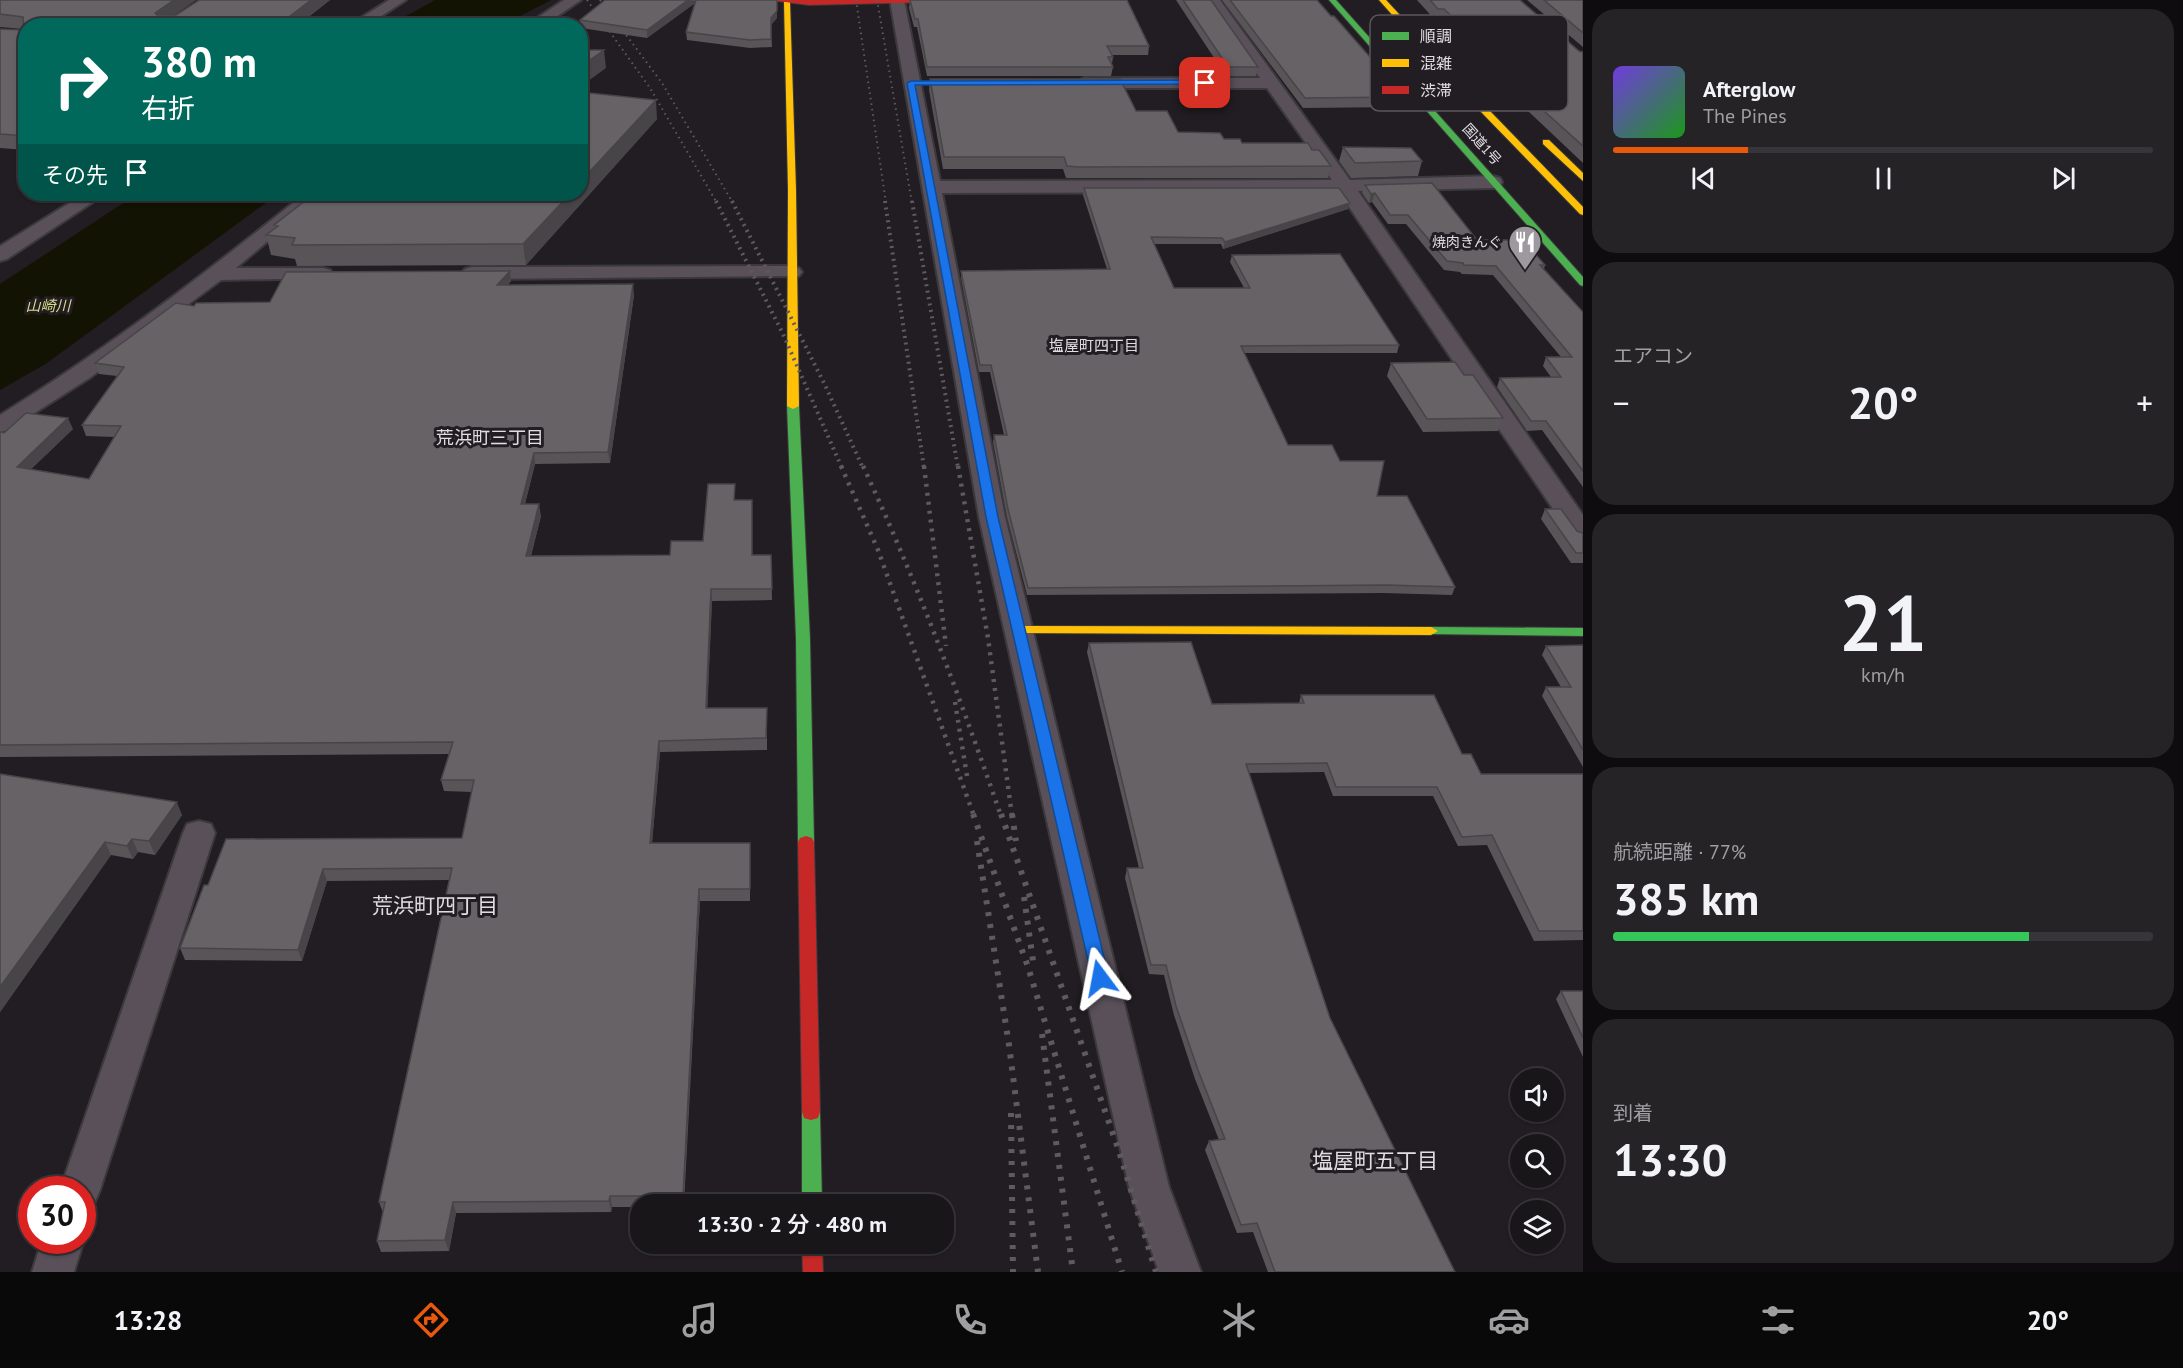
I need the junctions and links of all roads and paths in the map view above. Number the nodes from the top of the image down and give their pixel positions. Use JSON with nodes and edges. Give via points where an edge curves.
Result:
{"nodes":[{"id":1,"x":390,"y":0,"type":"edge"},
{"id":2,"x":398,"y":0,"type":"edge"},
{"id":3,"x":574,"y":0,"type":"edge"},
{"id":4,"x":772,"y":0,"type":"edge"},
{"id":5,"x":897,"y":0,"type":"edge"},
{"id":6,"x":935,"y":0,"type":"edge"},
{"id":7,"x":1213,"y":0,"type":"edge"},
{"id":8,"x":1332,"y":0,"type":"edge"},
{"id":9,"x":1343,"y":0,"type":"edge"},
{"id":10,"x":1382,"y":0,"type":"edge"},
{"id":11,"x":1397,"y":0,"type":"edge"},
{"id":12,"x":787,"y":2,"type":"junction"},
{"id":13,"x":1395,"y":15,"type":"edge"},
{"id":14,"x":1413,"y":15,"type":"edge"},
{"id":15,"x":368,"y":18,"type":"edge"},
{"id":16,"x":545,"y":18,"type":"edge"},
{"id":17,"x":1370,"y":30,"type":"edge"},
{"id":18,"x":1370,"y":40,"type":"edge"},
{"id":19,"x":911,"y":83,"type":"junction"},
{"id":20,"x":934,"y":83,"type":"edge"},
{"id":21,"x":1063,"y":83,"type":"edge"},
{"id":22,"x":1272,"y":83,"type":"junction"},
{"id":23,"x":1438,"y":111,"type":"edge"},
{"id":24,"x":1441,"y":111,"type":"edge"},
{"id":25,"x":1486,"y":111,"type":"edge"},
{"id":26,"x":1532,"y":129,"type":"dead end"},
{"id":27,"x":1494,"y":170,"type":"junction"},
{"id":28,"x":1583,"y":178,"type":"edge"},
{"id":29,"x":1345,"y":186,"type":"junction"},
{"id":30,"x":932,"y":187,"type":"junction"},
{"id":31,"x":85,"y":201,"type":"edge"},
{"id":32,"x":307,"y":201,"type":"edge"},
{"id":33,"x":1583,"y":212,"type":"edge"},
{"id":34,"x":0,"y":255,"type":"edge"},
{"id":35,"x":1583,"y":262,"type":"edge"},
{"id":36,"x":792,"y":272,"type":"junction"},
{"id":37,"x":457,"y":273,"type":"edge"},
{"id":38,"x":218,"y":274,"type":"junction"},
{"id":39,"x":337,"y":274,"type":"edge"},
{"id":40,"x":1583,"y":284,"type":"edge"},
{"id":41,"x":0,"y":425,"type":"edge"},
{"id":42,"x":1583,"y":534,"type":"edge"},
{"id":43,"x":1020,"y":630,"type":"junction"},
{"id":44,"x":1583,"y":632,"type":"edge"},
{"id":45,"x":199,"y":833,"type":"dead end"},
{"id":46,"x":85,"y":1176,"type":"edge"},
{"id":47,"x":812,"y":1194,"type":"edge"},
{"id":48,"x":59,"y":1254,"type":"edge"},
{"id":49,"x":812,"y":1254,"type":"edge"},
{"id":50,"x":53,"y":1272,"type":"edge"},
{"id":51,"x":813,"y":1272,"type":"edge"},
{"id":52,"x":1180,"y":1272,"type":"edge"}],
"edges":[{"from":1,"to":2,"type":"street"},
{"from":2,"to":15,"type":"street"},
{"from":3,"to":16,"type":"street"},
{"from":4,"to":12,"type":"main road"},
{"from":5,"to":6,"type":"main road"},
{"from":5,"to":12,"type":"main road"},
{"from":5,"to":19,"type":"street"},
{"from":7,"to":22,"type":"street"},
{"from":8,"to":18,"type":"main road","name":"国道1号"},
{"from":9,"to":17,"type":"main road"},
{"from":10,"to":13,"type":"main road"},
{"from":11,"to":14,"type":"main road"},
{"from":12,"to":36,"type":"main road"},
{"from":19,"to":20,"type":"street"},
{"from":19,"to":30,"type":"street"},
{"from":21,"to":22,"type":"street"},
{"from":22,"to":29,"type":"street"},
{"from":23,"to":27,"type":"main road","name":"国道1号"},
{"from":24,"to":27,"type":"main road"},
{"from":25,"to":33,"type":"main road"},
{"from":26,"to":28,"type":"main road"},
{"from":27,"to":29,"type":"street"},
{"from":27,"to":35,"type":"main road"},
{"from":27,"to":40,"type":"main road","name":"国道1号"},
{"from":29,"to":30,"type":"street"},
{"from":29,"to":42,"type":"street"},
{"from":30,"to":43,"type":"street","via":[[990,506]]},
{"from":31,"to":34,"type":"street"},
{"from":32,"to":38,"type":"street"},
{"from":36,"to":37,"type":"street"},
{"from":36,"to":47,"type":"main road","via":[[803,639]]},
{"from":38,"to":39,"type":"street"},
{"from":38,"to":41,"type":"street","via":[[63,387]]},
{"from":43,"to":44,"type":"main road"},
{"from":43,"to":52,"type":"street","via":[[1149,1187]]},
{"from":45,"to":46,"type":"street"},
{"from":48,"to":50,"type":"street"},
{"from":49,"to":51,"type":"main road"}]}
